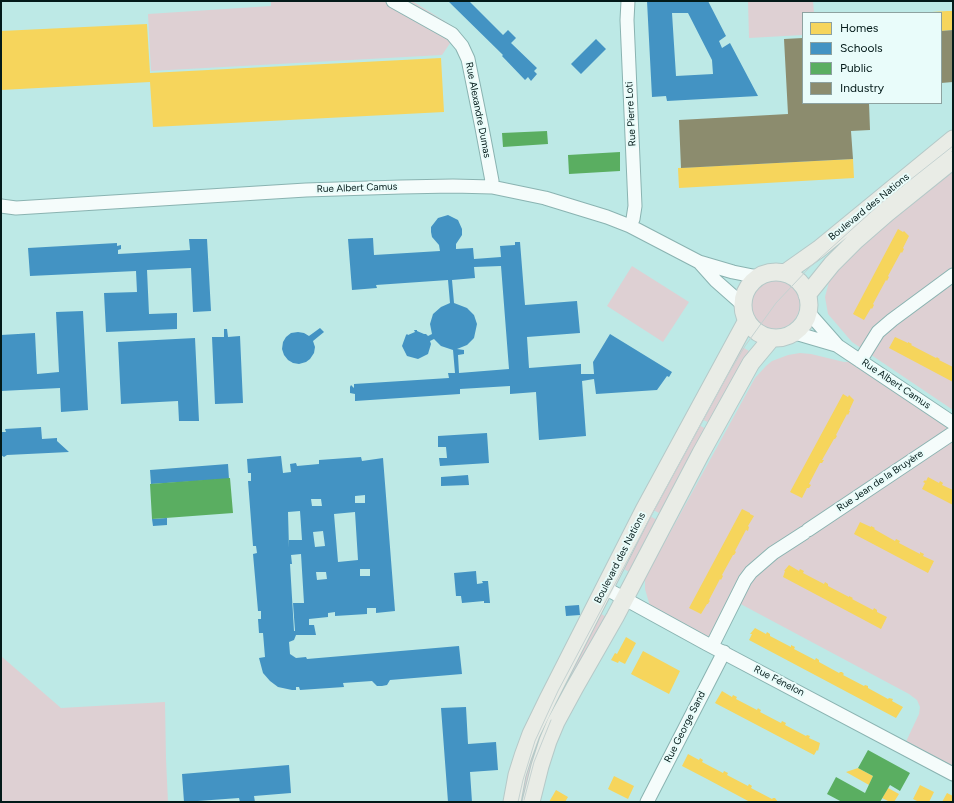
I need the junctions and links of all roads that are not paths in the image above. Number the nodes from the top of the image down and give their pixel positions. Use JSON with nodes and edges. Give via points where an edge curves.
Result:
{"nodes":[{"id":1,"x":393,"y":1,"type":"edge"},
{"id":2,"x":628,"y":1,"type":"edge"},
{"id":3,"x":953,"y":139,"type":"edge"},
{"id":4,"x":953,"y":160,"type":"edge"},
{"id":5,"x":492,"y":187,"type":"junction"},
{"id":6,"x":1,"y":206,"type":"edge"},
{"id":7,"x":630,"y":226,"type":"junction"},
{"id":8,"x":699,"y":262,"type":"junction"},
{"id":9,"x":785,"y":273,"type":"junction"},
{"id":10,"x":953,"y":275,"type":"edge"},
{"id":11,"x":758,"y":277,"type":"junction"},
{"id":12,"x":742,"y":304,"type":"junction"},
{"id":13,"x":808,"y":304,"type":"junction"},
{"id":14,"x":746,"y":322,"type":"junction"},
{"id":15,"x":795,"y":333,"type":"junction"},
{"id":16,"x":771,"y":339,"type":"junction"},
{"id":17,"x":838,"y":346,"type":"junction"},
{"id":18,"x":860,"y":361,"type":"junction"},
{"id":19,"x":953,"y":423,"type":"edge"},
{"id":20,"x":953,"y":433,"type":"edge"},
{"id":21,"x":605,"y":588,"type":"junction"},
{"id":22,"x":625,"y":598,"type":"junction"},
{"id":23,"x":718,"y":649,"type":"junction"},
{"id":24,"x":953,"y":774,"type":"edge"},
{"id":25,"x":512,"y":802,"type":"edge"},
{"id":26,"x":531,"y":802,"type":"edge"},
{"id":27,"x":647,"y":802,"type":"edge"}],
"edges":[{"from":1,"to":5,"type":"street","name":"Rue Alexandre Dumas","via":[[452,34],[462,46],[468,59]]},
{"from":2,"to":7,"type":"street","name":"Rue Pierre Loti","via":[[635,206]]},
{"from":3,"to":9,"type":"main road","name":"Boulevard des Nations"},
{"from":4,"to":13,"type":"main road","name":"Boulevard des Nations","via":[[856,240],[832,264]]},
{"from":5,"to":6,"type":"street","name":"Rue Albert Camus","via":[[423,186],[306,190],[31,207]]},
{"from":5,"to":7,"type":"street","name":"Rue Albert Camus","via":[[561,203]]},
{"from":7,"to":8,"type":"street","name":"Rue Albert Camus"},
{"from":8,"to":11,"type":"street","name":"Rue Albert Camus"},
{"from":8,"to":12,"type":"street","name":"Rue Albert Camus"},
{"from":9,"to":11,"type":"main road","via":[[767,273]]},
{"from":9,"to":13,"type":"main road","via":[[802,285]]},
{"from":10,"to":18,"type":"street","via":[[878,332]]},
{"from":11,"to":12,"type":"main road","via":[[746,289]]},
{"from":12,"to":14,"type":"main road"},
{"from":13,"to":15,"type":"main road","via":[[803,324]]},
{"from":13,"to":17,"type":"street","name":"Rue Albert Camus"},
{"from":14,"to":16,"type":"main road","via":[[760,335]]},
{"from":14,"to":21,"type":"main road","name":"Boulevard des Nations","via":[[649,500]]},
{"from":15,"to":16,"type":"main road","via":[[784,338]]},
{"from":15,"to":17,"type":"street","name":"Rue Albert Camus"},
{"from":16,"to":22,"type":"main road","via":[[751,364]]},
{"from":17,"to":18,"type":"street","name":"Rue Albert Camus"},
{"from":18,"to":19,"type":"street","name":"Rue Albert Camus"},
{"from":20,"to":23,"type":"street","name":"Rue Jean de la Bruyère","via":[[772,553],[751,572]]},
{"from":21,"to":22,"type":"street","name":"Rue Fénelon"},
{"from":21,"to":25,"type":"main road","name":"Boulevard des Nations","via":[[531,734],[517,775]]},
{"from":22,"to":23,"type":"street","name":"Rue Fénelon"},
{"from":22,"to":26,"type":"main road","via":[[556,722],[540,766]]},
{"from":23,"to":24,"type":"street","name":"Rue Fénelon"},
{"from":23,"to":27,"type":"street","name":"Rue George Sand"}]}
